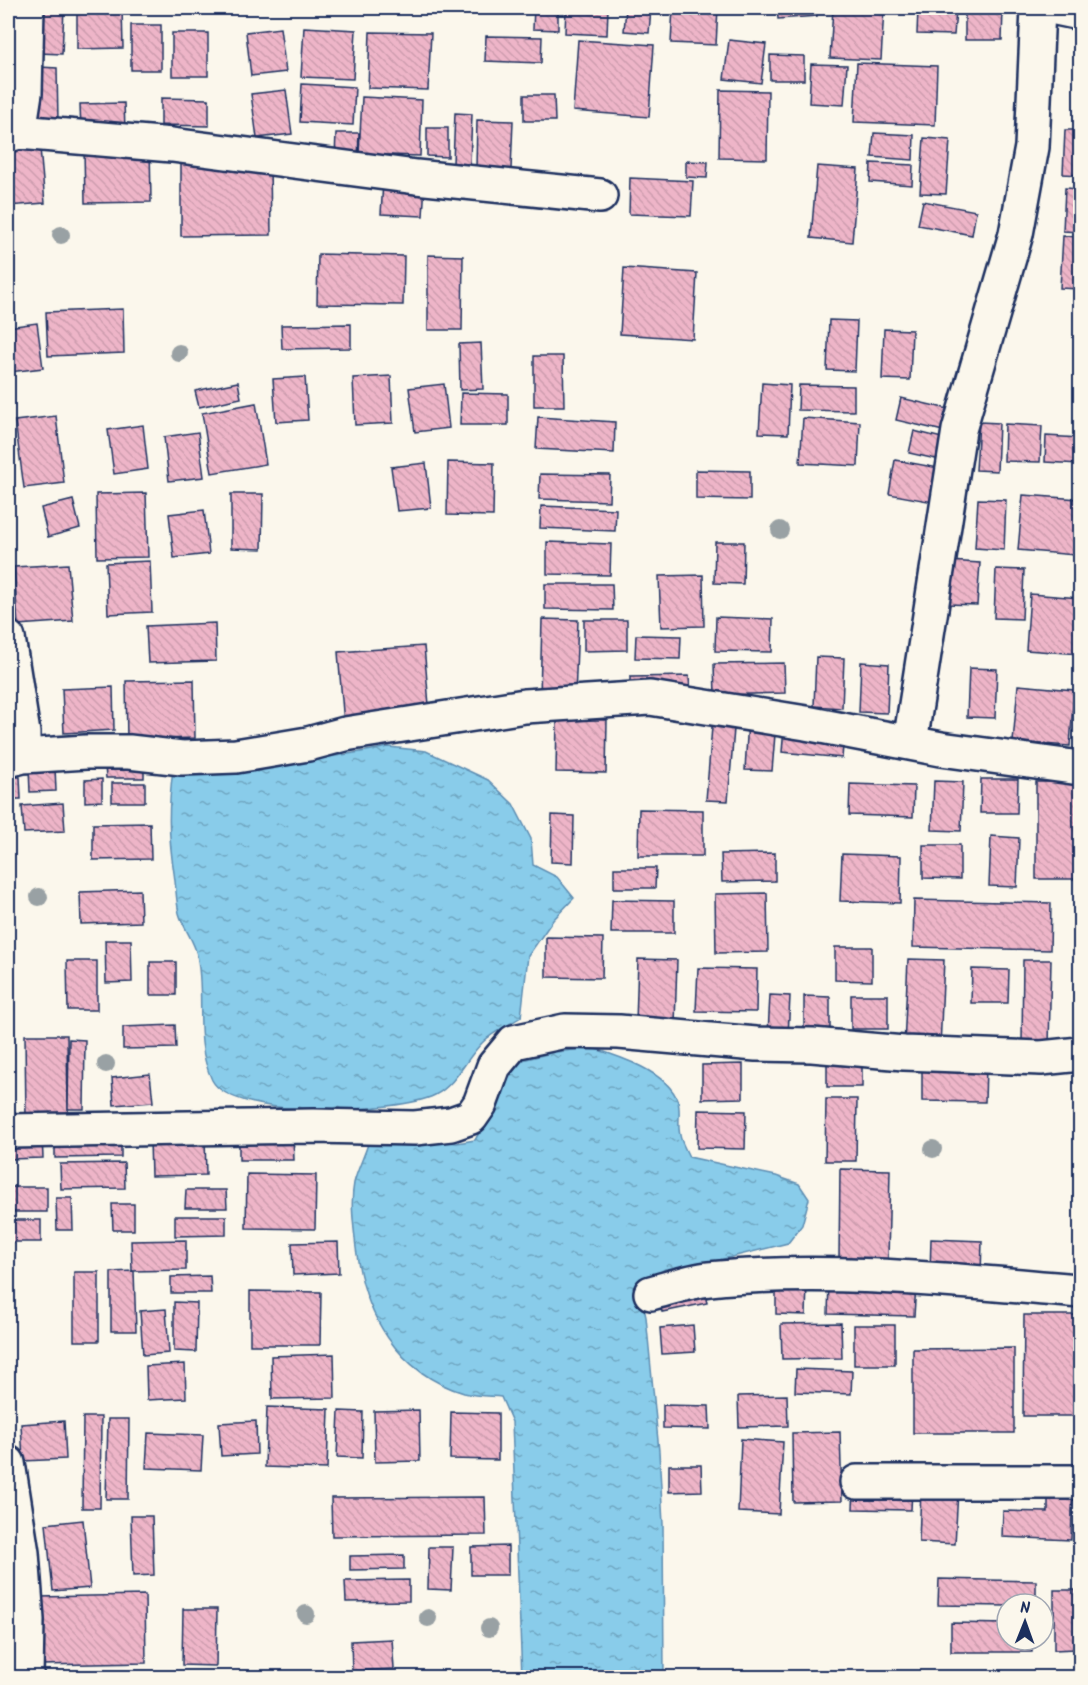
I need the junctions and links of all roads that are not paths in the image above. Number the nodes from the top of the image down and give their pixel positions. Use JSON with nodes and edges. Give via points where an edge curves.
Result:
{"nodes":[{"id":1,"x":27,"y":8,"type":"edge"},
{"id":2,"x":1038,"y":8,"type":"edge"},
{"id":3,"x":1056,"y":8,"type":"edge"},
{"id":4,"x":1080,"y":13,"type":"edge"},
{"id":5,"x":13,"y":133,"type":"edge"},
{"id":6,"x":600,"y":196,"type":"dead end"},
{"id":7,"x":8,"y":638,"type":"edge"},
{"id":8,"x":910,"y":743,"type":"junction"},
{"id":9,"x":15,"y":758,"type":"edge"},
{"id":10,"x":1080,"y":768,"type":"edge"},
{"id":11,"x":1080,"y":1054,"type":"edge"},
{"id":12,"x":8,"y":1131,"type":"edge"},
{"id":13,"x":1080,"y":1291,"type":"edge"},
{"id":14,"x":651,"y":1293,"type":"dead end"},
{"id":15,"x":8,"y":1463,"type":"edge"},
{"id":16,"x":857,"y":1482,"type":"dead end"},
{"id":17,"x":1080,"y":1482,"type":"edge"},
{"id":18,"x":26,"y":1677,"type":"edge"}],
"edges":[{"from":1,"to":5,"type":"street","via":[[25,93]]},
{"from":2,"to":8,"type":"street","via":[[1032,147],[1016,234],[959,430]]},
{"from":3,"to":4,"type":"street"},
{"from":5,"to":6,"type":"street","via":[[172,145]]},
{"from":7,"to":9,"type":"street","via":[[23,733]]},
{"from":8,"to":9,"type":"street","via":[[650,698],[525,706],[345,734],[236,756],[182,758],[86,752]]},
{"from":8,"to":10,"type":"street"},
{"from":11,"to":12,"type":"street","via":[[1041,1058],[904,1053],[565,1031],[514,1042],[494,1066],[471,1117],[451,1124],[415,1128]]},
{"from":13,"to":14,"type":"street","via":[[937,1279],[814,1276],[708,1280]]},
{"from":15,"to":18,"type":"street","via":[[22,1553]]},
{"from":16,"to":17,"type":"street"}]}
